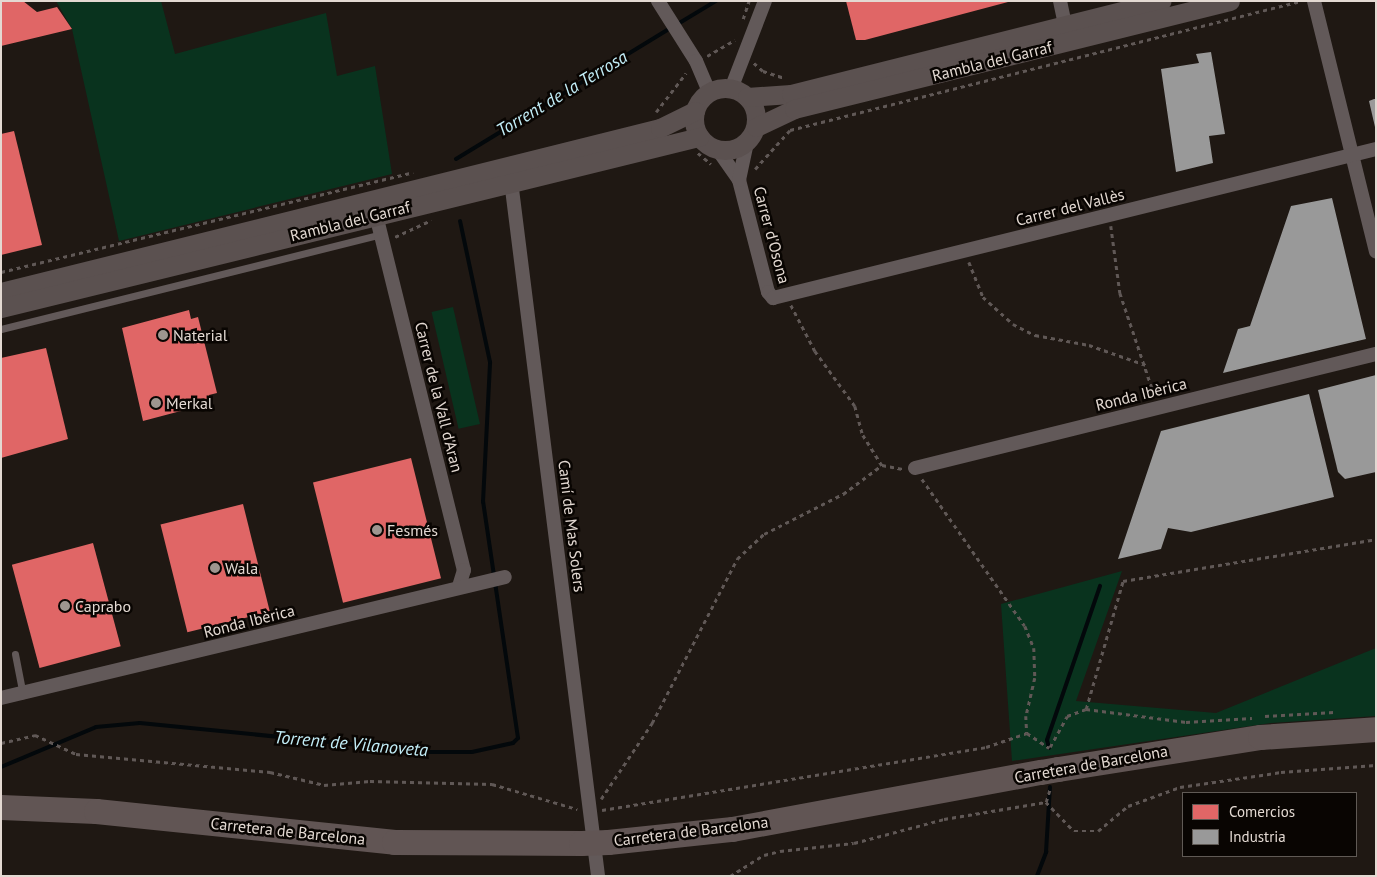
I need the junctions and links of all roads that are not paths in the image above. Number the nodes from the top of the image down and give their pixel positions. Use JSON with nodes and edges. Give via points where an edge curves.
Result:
{"nodes":[{"id":1,"x":658,"y":1,"type":"edge"},
{"id":2,"x":765,"y":1,"type":"edge"},
{"id":3,"x":1060,"y":1,"type":"edge"},
{"id":4,"x":1162,"y":1,"type":"edge"},
{"id":5,"x":1230,"y":1,"type":"edge"},
{"id":6,"x":1314,"y":1,"type":"edge"},
{"id":7,"x":1065,"y":25,"type":"junction"},
{"id":8,"x":709,"y":92,"type":"junction"},
{"id":9,"x":739,"y":93,"type":"junction"},
{"id":10,"x":695,"y":111,"type":"junction"},
{"id":11,"x":751,"y":134,"type":"junction"},
{"id":12,"x":699,"y":137,"type":"junction"},
{"id":13,"x":1376,"y":149,"type":"edge"},
{"id":14,"x":718,"y":150,"type":"junction"},
{"id":15,"x":1351,"y":155,"type":"junction"},
{"id":16,"x":739,"y":180,"type":"junction"},
{"id":17,"x":511,"y":181,"type":"junction"},
{"id":18,"x":458,"y":187,"type":"junction"},
{"id":19,"x":376,"y":215,"type":"junction"},
{"id":20,"x":382,"y":238,"type":"junction"},
{"id":21,"x":1376,"y":251,"type":"edge"},
{"id":22,"x":1,"y":292,"type":"edge"},
{"id":23,"x":780,"y":297,"type":"joint"},
{"id":24,"x":1,"y":308,"type":"edge"},
{"id":25,"x":1,"y":329,"type":"edge"},
{"id":26,"x":1376,"y":354,"type":"edge"},
{"id":27,"x":915,"y":468,"type":"road end"},
{"id":28,"x":505,"y":577,"type":"dead end"},
{"id":29,"x":459,"y":586,"type":"junction"},
{"id":30,"x":14,"y":654,"type":"dead end"},
{"id":31,"x":23,"y":696,"type":"junction"},
{"id":32,"x":1,"y":698,"type":"edge"},
{"id":33,"x":1376,"y":728,"type":"edge"},
{"id":34,"x":1,"y":807,"type":"edge"},
{"id":35,"x":598,"y":876,"type":"edge"}],
"edges":[{"from":1,"to":8,"type":"street","via":[[696,60]]},
{"from":2,"to":9,"type":"street","via":[[746,53]]},
{"from":3,"to":7,"type":"street"},
{"from":4,"to":7,"type":"street","name":"Rambla del Garraf"},
{"from":5,"to":11,"type":"street","name":"Rambla del Garraf","via":[[794,110]]},
{"from":6,"to":15,"type":"street"},
{"from":7,"to":9,"type":"street","name":"Rambla del Garraf","via":[[791,94]]},
{"from":8,"to":9,"type":"street","name":"Rambla del Garraf"},
{"from":8,"to":10,"type":"street","name":"Rambla del Garraf"},
{"from":9,"to":11,"type":"street","via":[[756,111]]},
{"from":10,"to":12,"type":"street"},
{"from":10,"to":18,"type":"street","name":"Rambla del Garraf","via":[[660,128]]},
{"from":11,"to":14,"type":"street","name":"Rambla del Garraf","via":[[734,150]]},
{"from":11,"to":16,"type":"street","name":"Carrer d'Osona"},
{"from":12,"to":14,"type":"street"},
{"from":12,"to":17,"type":"street","name":"Rambla del Garraf"},
{"from":13,"to":15,"type":"street","name":"Carrer del Vallès"},
{"from":14,"to":16,"type":"street","name":"Carrer d'Osona"},
{"from":15,"to":21,"type":"street"},
{"from":15,"to":23,"type":"street","name":"Carrer del Vallès"},
{"from":16,"to":23,"type":"street","name":"Carrer d'Osona","via":[[768,292]]},
{"from":17,"to":18,"type":"street","name":"Rambla del Garraf"},
{"from":17,"to":35,"type":"street","name":"Camí de Mas Solers"},
{"from":18,"to":19,"type":"street","name":"Rambla del Garraf"},
{"from":18,"to":22,"type":"street","name":"Rambla del Garraf"},
{"from":19,"to":20,"type":"street","name":"Carrer de la Vall d'Aran"},
{"from":19,"to":24,"type":"street","name":"Rambla del Garraf"},
{"from":20,"to":25,"type":"lane","name":"Rambla del Garraf"},
{"from":20,"to":29,"type":"street","name":"Carrer de la Vall d'Aran","via":[[464,570]]},
{"from":26,"to":27,"type":"street","name":"Ronda Ibèrica"},
{"from":28,"to":29,"type":"street","name":"Ronda Ibèrica"},
{"from":29,"to":31,"type":"street","name":"Ronda Ibèrica"},
{"from":30,"to":31,"type":"lane"},
{"from":31,"to":32,"type":"street","name":"Ronda Ibèrica"},
{"from":33,"to":34,"type":"highway","name":"Carretera de Barcelona","bridge":true,"via":[[1260,737],[1050,776],[732,828],[608,842],[394,842],[96,811]]}]}
